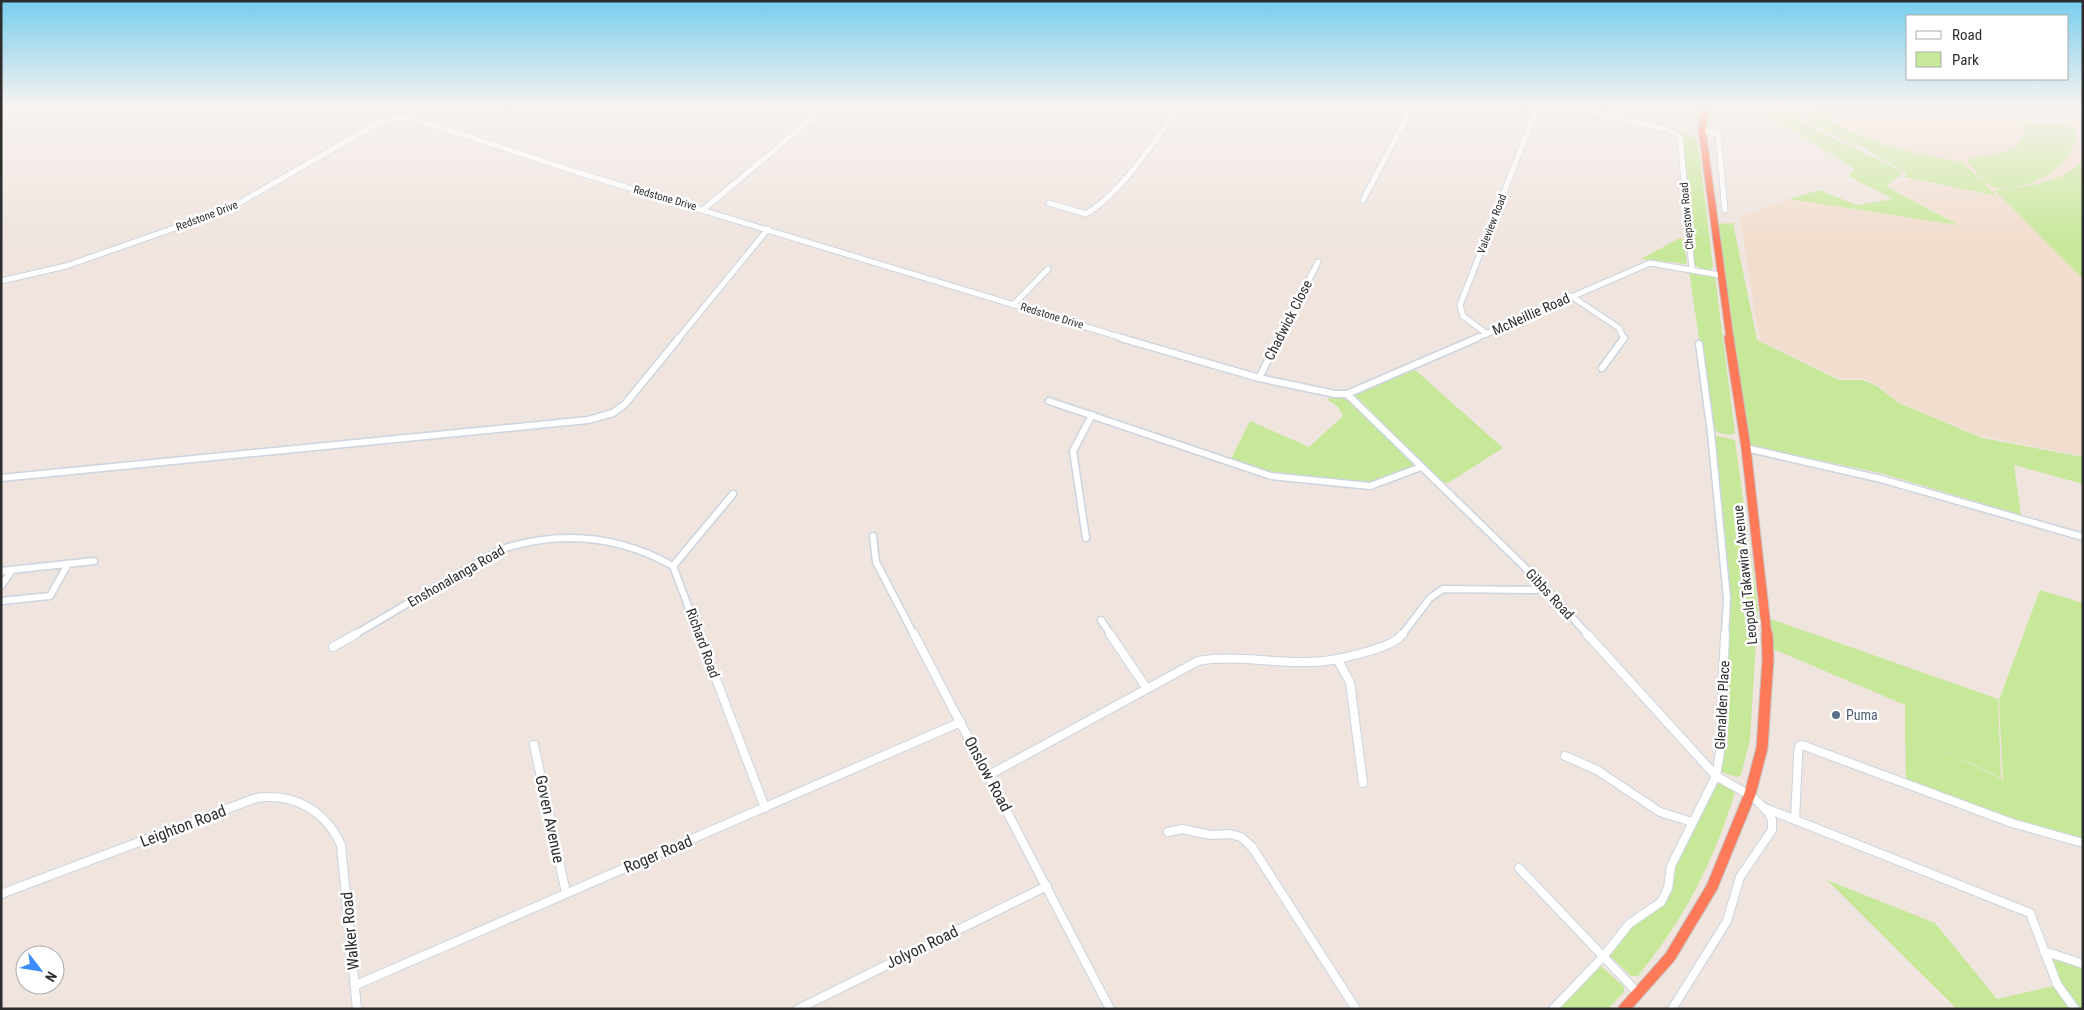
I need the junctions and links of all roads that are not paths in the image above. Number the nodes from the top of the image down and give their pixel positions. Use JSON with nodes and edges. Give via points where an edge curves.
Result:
{"nodes":[{"id":1,"x":328,"y":152,"type":"edge"},
{"id":2,"x":521,"y":152,"type":"edge"},
{"id":3,"x":772,"y":152,"type":"edge"},
{"id":4,"x":1143,"y":152,"type":"edge"},
{"id":5,"x":1388,"y":152,"type":"edge"},
{"id":6,"x":1520,"y":152,"type":"edge"},
{"id":7,"x":1681,"y":152,"type":"edge"},
{"id":8,"x":1705,"y":152,"type":"edge"},
{"id":9,"x":1720,"y":152,"type":"edge"},
{"id":10,"x":1363,"y":200,"type":"dead end"},
{"id":11,"x":1049,"y":203,"type":"dead end"},
{"id":12,"x":704,"y":209,"type":"junction"},
{"id":13,"x":1725,"y":210,"type":"dead end"},
{"id":14,"x":768,"y":229,"type":"junction"},
{"id":15,"x":1318,"y":262,"type":"dead end"},
{"id":16,"x":1692,"y":269,"type":"junction"},
{"id":17,"x":1048,"y":270,"type":"dead end"},
{"id":18,"x":1720,"y":275,"type":"junction"},
{"id":19,"x":1,"y":281,"type":"edge"},
{"id":20,"x":1571,"y":296,"type":"junction"},
{"id":21,"x":1014,"y":304,"type":"junction"},
{"id":22,"x":1487,"y":334,"type":"junction"},
{"id":23,"x":1699,"y":344,"type":"dead end"},
{"id":24,"x":1602,"y":368,"type":"dead end"},
{"id":25,"x":1259,"y":378,"type":"junction"},
{"id":26,"x":1348,"y":394,"type":"junction"},
{"id":27,"x":1049,"y":401,"type":"dead end"},
{"id":28,"x":1092,"y":416,"type":"junction"},
{"id":29,"x":1746,"y":448,"type":"junction"},
{"id":30,"x":1421,"y":467,"type":"junction"},
{"id":31,"x":1,"y":478,"type":"edge"},
{"id":32,"x":733,"y":494,"type":"dead end"},
{"id":33,"x":873,"y":536,"type":"dead end"},
{"id":34,"x":2083,"y":537,"type":"edge"},
{"id":35,"x":1086,"y":538,"type":"dead end"},
{"id":36,"x":94,"y":561,"type":"dead end"},
{"id":37,"x":68,"y":564,"type":"junction"},
{"id":38,"x":673,"y":566,"type":"junction"},
{"id":39,"x":12,"y":570,"type":"junction"},
{"id":40,"x":1,"y":571,"type":"edge"},
{"id":41,"x":1543,"y":585,"type":"junction"},
{"id":42,"x":1,"y":586,"type":"edge"},
{"id":43,"x":1,"y":601,"type":"edge"},
{"id":44,"x":1101,"y":620,"type":"dead end"},
{"id":45,"x":333,"y":647,"type":"dead end"},
{"id":46,"x":1337,"y":660,"type":"junction"},
{"id":47,"x":1147,"y":689,"type":"junction"},
{"id":48,"x":961,"y":722,"type":"junction"},
{"id":49,"x":534,"y":745,"type":"dead end"},
{"id":50,"x":1565,"y":756,"type":"dead end"},
{"id":51,"x":989,"y":775,"type":"junction"},
{"id":52,"x":1716,"y":776,"type":"junction"},
{"id":53,"x":1362,"y":782,"type":"dead end"},
{"id":54,"x":1750,"y":794,"type":"junction"},
{"id":55,"x":765,"y":808,"type":"junction"},
{"id":56,"x":1764,"y":808,"type":"junction"},
{"id":57,"x":1795,"y":820,"type":"junction"},
{"id":58,"x":1692,"y":822,"type":"junction"},
{"id":59,"x":1168,"y":832,"type":"dead end"},
{"id":60,"x":2083,"y":844,"type":"edge"},
{"id":61,"x":343,"y":853,"type":"joint"},
{"id":62,"x":1519,"y":868,"type":"dead end"},
{"id":63,"x":1047,"y":886,"type":"junction"},
{"id":64,"x":566,"y":893,"type":"junction"},
{"id":65,"x":1,"y":894,"type":"edge"},
{"id":66,"x":2044,"y":951,"type":"junction"},
{"id":67,"x":1603,"y":957,"type":"junction"},
{"id":68,"x":2083,"y":964,"type":"edge"},
{"id":69,"x":356,"y":986,"type":"junction"},
{"id":70,"x":1638,"y":993,"type":"junction"},
{"id":71,"x":357,"y":1009,"type":"edge"},
{"id":72,"x":798,"y":1009,"type":"edge"},
{"id":73,"x":1110,"y":1009,"type":"edge"},
{"id":74,"x":1356,"y":1009,"type":"edge"},
{"id":75,"x":1553,"y":1009,"type":"edge"},
{"id":76,"x":1624,"y":1009,"type":"edge"},
{"id":77,"x":1672,"y":1009,"type":"edge"},
{"id":78,"x":2075,"y":1009,"type":"edge"}],
"edges":[{"from":1,"to":19,"type":"street","name":"Redstone Drive","via":[[229,209],[66,266]]},
{"from":2,"to":12,"type":"street","name":"Redstone Drive"},
{"from":3,"to":12,"type":"street"},
{"from":4,"to":11,"type":"street","via":[[1091,212],[1086,214]]},
{"from":5,"to":10,"type":"street"},
{"from":6,"to":22,"type":"street","name":"Valeview Road","via":[[1460,305],[1463,316]]},
{"from":7,"to":16,"type":"street","name":"Chepstow Road"},
{"from":8,"to":18,"type":"highway","name":"Leopold Takawira Avenue"},
{"from":9,"to":13,"type":"street"},
{"from":12,"to":14,"type":"street","name":"Redstone Drive"},
{"from":14,"to":21,"type":"street","name":"Redstone Drive"},
{"from":14,"to":31,"type":"street","via":[[625,404],[606,416]]},
{"from":15,"to":25,"type":"street","name":"Chadwick Close"},
{"from":16,"to":18,"type":"street","name":"McNeillie Road"},
{"from":16,"to":20,"type":"street","name":"McNeillie Road","via":[[1650,263]]},
{"from":17,"to":21,"type":"street"},
{"from":18,"to":29,"type":"highway","name":"Leopold Takawira Avenue"},
{"from":20,"to":22,"type":"street","name":"McNeillie Road"},
{"from":20,"to":24,"type":"street","via":[[1623,334],[1624,340]]},
{"from":21,"to":25,"type":"street","name":"Redstone Drive"},
{"from":22,"to":26,"type":"street","name":"McNeillie Road"},
{"from":23,"to":52,"type":"street","name":"Glenalden Place","via":[[1727,598],[1720,752]]},
{"from":25,"to":26,"type":"street","name":"Redstone Drive"},
{"from":26,"to":30,"type":"street","name":"Gibbs Road"},
{"from":27,"to":28,"type":"street"},
{"from":28,"to":30,"type":"street","via":[[1270,476],[1370,486]]},
{"from":28,"to":35,"type":"street","via":[[1073,451]]},
{"from":29,"to":34,"type":"street","via":[[1881,479]]},
{"from":29,"to":54,"type":"highway","name":"Leopold Takawira Avenue","via":[[1766,612],[1768,659],[1762,748]]},
{"from":30,"to":41,"type":"street","name":"Gibbs Road"},
{"from":32,"to":38,"type":"street"},
{"from":33,"to":48,"type":"street","name":"Onslow Road","via":[[876,562]]},
{"from":36,"to":37,"type":"street"},
{"from":37,"to":39,"type":"street"},
{"from":37,"to":43,"type":"street","via":[[50,596]]},
{"from":38,"to":45,"type":"street","name":"Enshonalanga Road","via":[[655,556],[610,542],[572,538],[528,540],[499,550]]},
{"from":38,"to":55,"type":"street","name":"Richard Road"},
{"from":39,"to":40,"type":"street"},
{"from":39,"to":42,"type":"street"},
{"from":41,"to":46,"type":"street","via":[[1536,590],[1442,589],[1430,598],[1392,643]]},
{"from":41,"to":52,"type":"street","name":"Gibbs Road"},
{"from":44,"to":47,"type":"street"},
{"from":46,"to":47,"type":"street","via":[[1316,663],[1210,658],[1198,661]]},
{"from":46,"to":53,"type":"street","via":[[1350,682]]},
{"from":47,"to":51,"type":"street"},
{"from":48,"to":51,"type":"street","name":"Onslow Road"},
{"from":48,"to":55,"type":"street","name":"Roger Road"},
{"from":49,"to":64,"type":"street","name":"Goven Avenue"},
{"from":50,"to":58,"type":"street","via":[[1597,770],[1671,818]]},
{"from":51,"to":63,"type":"street","name":"Onslow Road"},
{"from":52,"to":54,"type":"street","name":"Gibbs Road"},
{"from":52,"to":58,"type":"street","name":"Glenalden Place"},
{"from":54,"to":56,"type":"street","name":"Gibbs Road"},
{"from":54,"to":70,"type":"highway","name":"Leopold Takawira Avenue","via":[[1712,887],[1693,922],[1670,957]]},
{"from":55,"to":64,"type":"street","name":"Roger Road"},
{"from":56,"to":57,"type":"street"},
{"from":56,"to":77,"type":"street","via":[[1772,821],[1770,835],[1740,877],[1727,921]]},
{"from":57,"to":60,"type":"street","via":[[1798,791],[1795,778],[1799,746],[1802,745],[2012,823]]},
{"from":57,"to":66,"type":"street","via":[[2030,913]]},
{"from":58,"to":67,"type":"street","name":"Glenalden Place","via":[[1671,866],[1668,888],[1661,902],[1629,924]]},
{"from":59,"to":74,"type":"street","via":[[1182,829],[1211,835],[1230,834],[1241,837],[1252,846]]},
{"from":61,"to":65,"type":"street","name":"Leighton Road","via":[[339,837],[321,817],[299,801],[271,794]]},
{"from":61,"to":69,"type":"street","name":"Walker Road"},
{"from":62,"to":67,"type":"street"},
{"from":63,"to":72,"type":"street","name":"Jolyon Road"},
{"from":63,"to":73,"type":"street","name":"Onslow Road"},
{"from":64,"to":69,"type":"street","name":"Roger Road"},
{"from":66,"to":68,"type":"street"},
{"from":66,"to":78,"type":"street","via":[[2057,984]]},
{"from":67,"to":70,"type":"street"},
{"from":67,"to":75,"type":"street","name":"Glenalden Place"},
{"from":69,"to":71,"type":"street","name":"Walker Road"},
{"from":70,"to":76,"type":"highway","name":"Leopold Takawira Avenue"}]}
